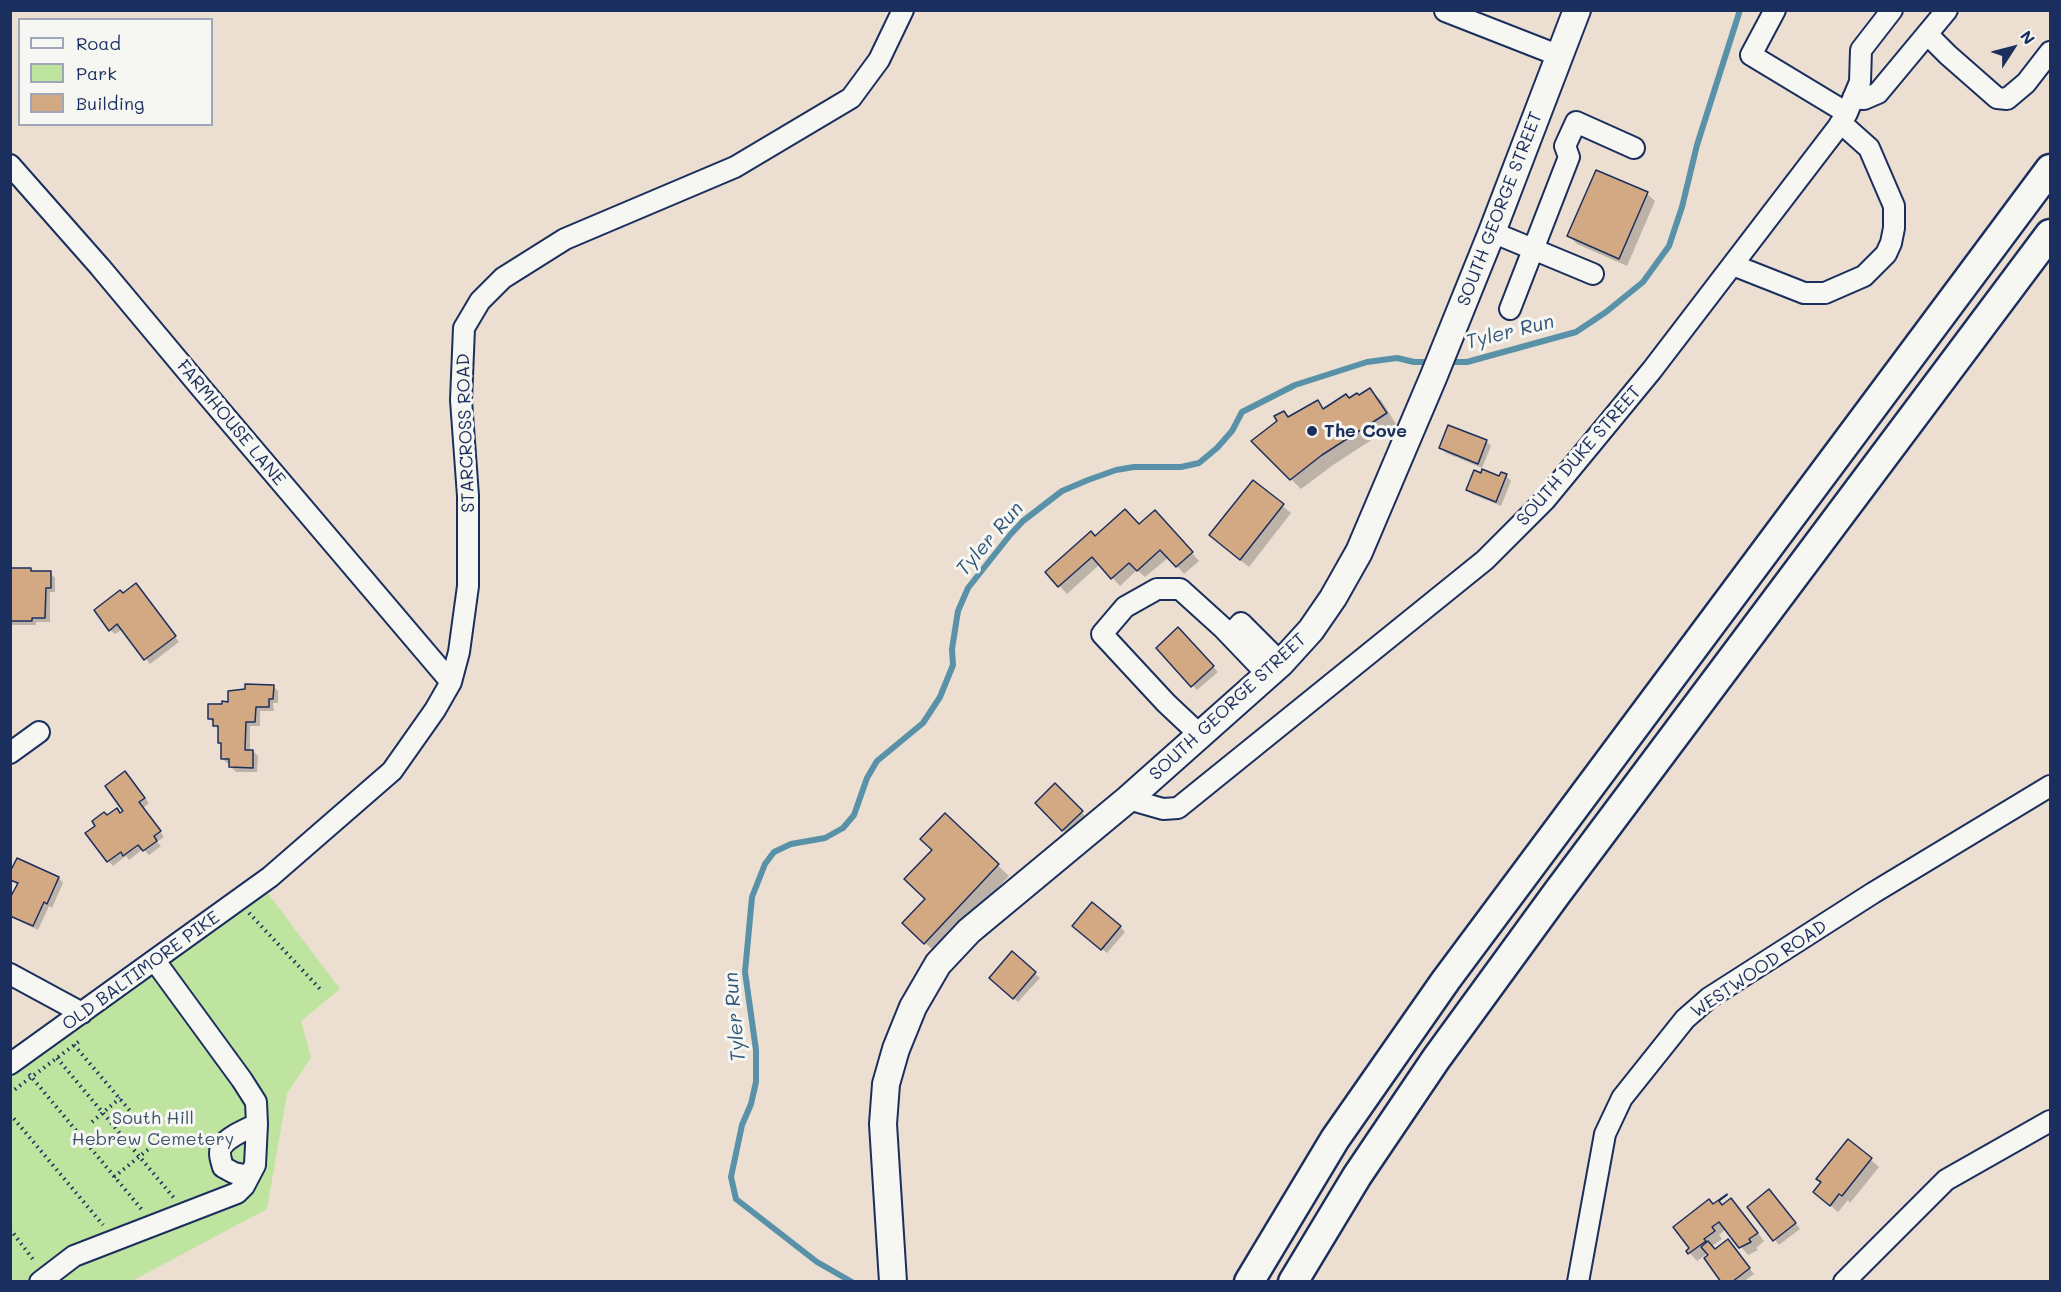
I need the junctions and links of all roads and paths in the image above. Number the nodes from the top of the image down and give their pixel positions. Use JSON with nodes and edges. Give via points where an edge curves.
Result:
{"nodes":[{"id":1,"x":903,"y":10,"type":"edge"},
{"id":2,"x":1577,"y":10,"type":"edge"},
{"id":3,"x":1774,"y":10,"type":"edge"},
{"id":4,"x":1893,"y":10,"type":"edge"},
{"id":5,"x":1947,"y":10,"type":"edge"},
{"id":6,"x":1445,"y":11,"type":"edge"},
{"id":7,"x":1928,"y":34,"type":"junction"},
{"id":8,"x":2050,"y":52,"type":"edge"},
{"id":9,"x":1560,"y":56,"type":"junction"},
{"id":10,"x":1847,"y":111,"type":"junction"},
{"id":11,"x":1634,"y":148,"type":"dead end"},
{"id":12,"x":10,"y":165,"type":"edge"},
{"id":13,"x":2050,"y":169,"type":"edge"},
{"id":14,"x":1492,"y":232,"type":"junction"},
{"id":15,"x":2050,"y":234,"type":"edge"},
{"id":16,"x":1533,"y":249,"type":"junction"},
{"id":17,"x":1732,"y":265,"type":"junction"},
{"id":18,"x":1593,"y":274,"type":"dead end"},
{"id":19,"x":1509,"y":309,"type":"dead end"},
{"id":20,"x":1274,"y":669,"type":"junction"},
{"id":21,"x":451,"y":682,"type":"junction"},
{"id":22,"x":39,"y":732,"type":"dead end"},
{"id":23,"x":1200,"y":735,"type":"junction"},
{"id":24,"x":10,"y":753,"type":"edge"},
{"id":25,"x":2050,"y":786,"type":"edge"},
{"id":26,"x":1128,"y":799,"type":"junction"},
{"id":27,"x":270,"y":878,"type":"joint"},
{"id":28,"x":238,"y":901,"type":"junction"},
{"id":29,"x":155,"y":961,"type":"junction"},
{"id":30,"x":10,"y":974,"type":"edge"},
{"id":31,"x":321,"y":990,"type":"dead end"},
{"id":32,"x":81,"y":1013,"type":"junction"},
{"id":33,"x":81,"y":1040,"type":"dead end"},
{"id":34,"x":74,"y":1045,"type":"junction"},
{"id":35,"x":57,"y":1058,"type":"junction"},
{"id":36,"x":14,"y":1062,"type":"edge"},
{"id":37,"x":31,"y":1077,"type":"junction"},
{"id":38,"x":10,"y":1093,"type":"edge"},
{"id":39,"x":120,"y":1098,"type":"junction"},
{"id":40,"x":103,"y":1113,"type":"junction"},
{"id":41,"x":10,"y":1114,"type":"edge"},
{"id":42,"x":2050,"y":1121,"type":"edge"},
{"id":43,"x":92,"y":1122,"type":"dead end"},
{"id":44,"x":257,"y":1124,"type":"junction"},
{"id":45,"x":143,"y":1126,"type":"dead end"},
{"id":46,"x":150,"y":1148,"type":"dead end"},
{"id":47,"x":140,"y":1156,"type":"junction"},
{"id":48,"x":249,"y":1176,"type":"junction"},
{"id":49,"x":114,"y":1177,"type":"junction"},
{"id":50,"x":176,"y":1201,"type":"dead end"},
{"id":51,"x":153,"y":1224,"type":"junction"},
{"id":52,"x":103,"y":1225,"type":"dead end"},
{"id":53,"x":10,"y":1229,"type":"edge"},
{"id":54,"x":40,"y":1275,"type":"edge"},
{"id":55,"x":893,"y":1280,"type":"edge"},
{"id":56,"x":1249,"y":1281,"type":"edge"},
{"id":57,"x":1293,"y":1281,"type":"edge"},
{"id":58,"x":1578,"y":1281,"type":"edge"},
{"id":59,"x":1844,"y":1281,"type":"edge"}],
"edges":[{"from":1,"to":21,"type":"street","name":"STARCROSS ROAD","via":[[879,60],[851,98],[735,167],[565,239],[503,279],[480,301],[464,328],[461,400],[468,496],[468,586]]},
{"from":2,"to":9,"type":"main road","name":"SOUTH GEORGE STREET"},
{"from":3,"to":10,"type":"street","via":[[1751,55]]},
{"from":4,"to":10,"type":"street","name":"SOUTH DUKE STREET","via":[[1861,50],[1860,82]]},
{"from":5,"to":7,"type":"street"},
{"from":6,"to":9,"type":"street"},
{"from":7,"to":8,"type":"street","via":[[1997,98],[2007,99],[2026,83]]},
{"from":7,"to":10,"type":"street","via":[[1878,93]]},
{"from":9,"to":14,"type":"main road","name":"SOUTH GEORGE STREET"},
{"from":10,"to":17,"type":"street","name":"SOUTH DUKE STREET"},
{"from":10,"to":17,"type":"street","via":[[1869,148],[1894,206],[1892,243],[1886,254],[1864,276],[1825,293],[1804,294]]},
{"from":11,"to":16,"type":"street","via":[[1576,122],[1564,146],[1569,157]]},
{"from":12,"to":21,"type":"street","name":"FARMHOUSE LANE"},
{"from":13,"to":56,"type":"highway","via":[[1446,980],[1335,1139]]},
{"from":14,"to":16,"type":"street"},
{"from":14,"to":20,"type":"main road","name":"SOUTH GEORGE STREET","via":[[1359,552],[1311,630]]},
{"from":15,"to":57,"type":"highway","via":[[1436,1059],[1357,1176]]},
{"from":16,"to":18,"type":"street"},
{"from":16,"to":19,"type":"street"},
{"from":17,"to":26,"type":"street","name":"SOUTH DUKE STREET","via":[[1545,500],[1485,560],[1178,808],[1163,809]]},
{"from":20,"to":23,"type":"main road","name":"SOUTH GEORGE STREET"},
{"from":20,"to":23,"type":"street","via":[[1236,629],[1180,589],[1157,589],[1125,607],[1101,634]]},
{"from":21,"to":27,"type":"street","name":"STARCROSS ROAD","via":[[392,771]]},
{"from":22,"to":24,"type":"street"},
{"from":23,"to":26,"type":"main road","name":"SOUTH GEORGE STREET"},
{"from":25,"to":58,"type":"street","name":"WESTWOOD ROAD","via":[[1709,998],[1685,1020],[1622,1098],[1605,1134]]},
{"from":26,"to":55,"type":"main road","name":"SOUTH GEORGE STREET","via":[[969,931],[938,964],[913,1007],[886,1084],[883,1124]]},
{"from":27,"to":28,"type":"street","name":"OLD BALTIMORE PIKE"},
{"from":28,"to":29,"type":"street","name":"OLD BALTIMORE PIKE"},
{"from":28,"to":31,"type":"path"},
{"from":29,"to":32,"type":"street","name":"OLD BALTIMORE PIKE"},
{"from":29,"to":44,"type":"street","via":[[256,1102]]},
{"from":30,"to":32,"type":"street"},
{"from":32,"to":36,"type":"street","name":"OLD BALTIMORE PIKE"},
{"from":33,"to":34,"type":"path"},
{"from":34,"to":35,"type":"path"},
{"from":34,"to":39,"type":"path"},
{"from":35,"to":37,"type":"path"},
{"from":35,"to":40,"type":"path"},
{"from":36,"to":37,"type":"path"},
{"from":37,"to":38,"type":"path"},
{"from":37,"to":49,"type":"path"},
{"from":39,"to":40,"type":"path"},
{"from":39,"to":45,"type":"path"},
{"from":40,"to":43,"type":"path"},
{"from":40,"to":47,"type":"path"},
{"from":41,"to":52,"type":"path"},
{"from":42,"to":59,"type":"street","via":[[1946,1180]]},
{"from":44,"to":48,"type":"street","via":[[255,1165]]},
{"from":44,"to":48,"type":"street","via":[[222,1146],[220,1154],[223,1167]]},
{"from":46,"to":47,"type":"path"},
{"from":47,"to":49,"type":"path"},
{"from":47,"to":50,"type":"path"},
{"from":48,"to":51,"type":"street","via":[[237,1193]]},
{"from":49,"to":51,"type":"path"},
{"from":51,"to":54,"type":"street","via":[[74,1256]]},
{"from":53,"to":54,"type":"path"}]}
